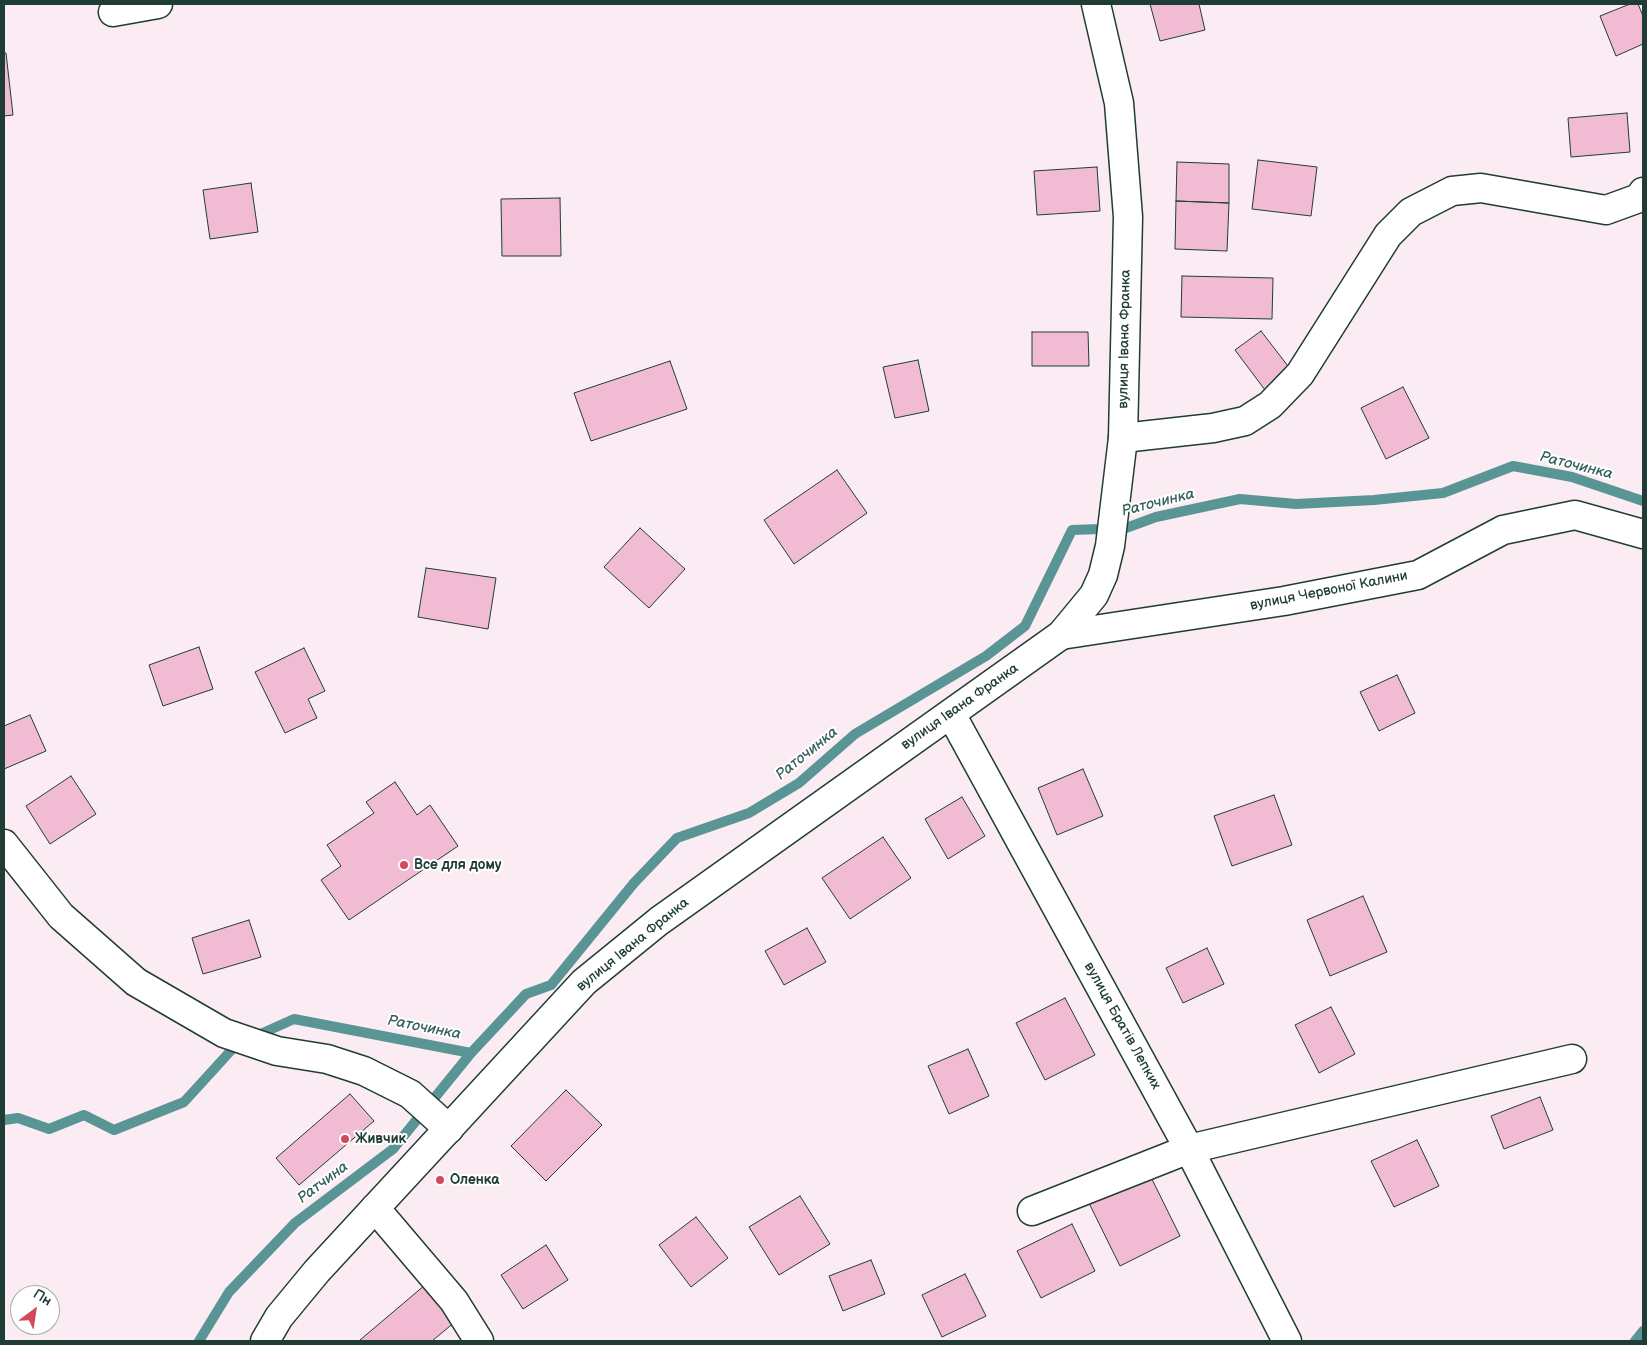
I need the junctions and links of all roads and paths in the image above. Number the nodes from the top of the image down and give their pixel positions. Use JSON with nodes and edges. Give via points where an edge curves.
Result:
{"nodes":[{"id":1,"x":158,"y":4,"type":"edge"},
{"id":2,"x":1096,"y":4,"type":"edge"},
{"id":3,"x":113,"y":12,"type":"dead end"},
{"id":4,"x":1643,"y":192,"type":"edge"},
{"id":5,"x":1123,"y":438,"type":"junction"},
{"id":6,"x":1643,"y":534,"type":"edge"},
{"id":7,"x":1062,"y":635,"type":"junction"},
{"id":8,"x":951,"y":714,"type":"junction"},
{"id":9,"x":4,"y":844,"type":"edge"},
{"id":10,"x":1572,"y":1059,"type":"dead end"},
{"id":11,"x":442,"y":1122,"type":"junction"},
{"id":12,"x":1190,"y":1149,"type":"junction"},
{"id":13,"x":375,"y":1208,"type":"junction"},
{"id":14,"x":1032,"y":1211,"type":"dead end"},
{"id":15,"x":264,"y":1341,"type":"edge"},
{"id":16,"x":479,"y":1341,"type":"edge"},
{"id":17,"x":1287,"y":1341,"type":"edge"}],
"edges":[{"from":1,"to":3,"type":"street"},
{"from":2,"to":5,"type":"street","name":"вулиця Івана Франка","via":[[1119,103],[1128,217]]},
{"from":4,"to":5,"type":"street","via":[[1639,198],[1606,210],[1481,188],[1452,191],[1411,212],[1388,235],[1300,374],[1270,405],[1237,423]]},
{"from":5,"to":7,"type":"street","name":"вулиця Івана Франка","via":[[1104,575],[1094,595]]},
{"from":6,"to":7,"type":"street","name":"вулиця Червоної Калини","via":[[1575,515],[1503,530],[1418,575],[1284,601]]},
{"from":7,"to":8,"type":"street","name":"вулиця Івана Франка"},
{"from":8,"to":11,"type":"street","name":"вулиця Івана Франка","via":[[659,922],[584,982]]},
{"from":8,"to":12,"type":"street","name":"вулиця Братів Лепких"},
{"from":9,"to":11,"type":"street","via":[[61,916],[136,982],[224,1033],[277,1051],[327,1059],[364,1071],[410,1094]]},
{"from":10,"to":12,"type":"street"},
{"from":11,"to":13,"type":"street","name":"вулиця Івана Франка"},
{"from":12,"to":14,"type":"street"},
{"from":12,"to":17,"type":"street","name":"вулиця Братів Лепких"},
{"from":13,"to":15,"type":"street","name":"вулиця Івана Франка","via":[[317,1271],[279,1317]]},
{"from":13,"to":16,"type":"street","via":[[454,1301]]}]}
